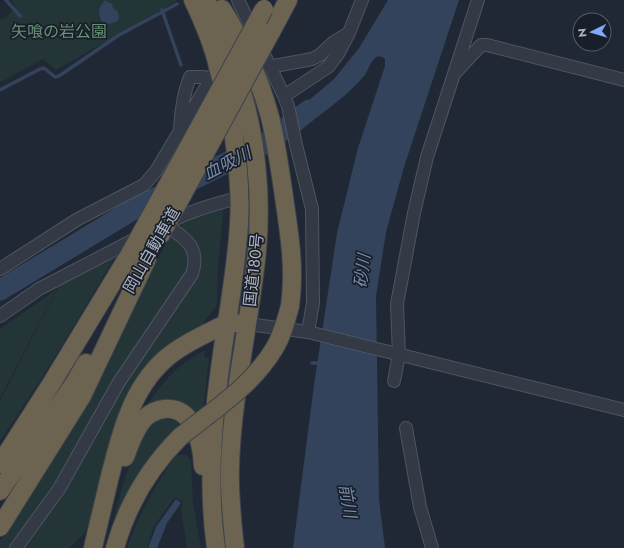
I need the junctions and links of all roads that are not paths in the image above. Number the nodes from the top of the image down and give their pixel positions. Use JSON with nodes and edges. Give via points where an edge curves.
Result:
{"nodes":[{"id":1,"x":193,"y":0,"type":"edge"},
{"id":2,"x":206,"y":0,"type":"edge"},
{"id":3,"x":217,"y":0,"type":"edge"},
{"id":4,"x":238,"y":0,"type":"edge"},
{"id":5,"x":288,"y":0,"type":"edge"},
{"id":6,"x":362,"y":0,"type":"edge"},
{"id":7,"x":478,"y":0,"type":"edge"},
{"id":8,"x":266,"y":4,"type":"edge"},
{"id":9,"x":349,"y":33,"type":"junction"},
{"id":10,"x":274,"y":66,"type":"dead end"},
{"id":11,"x":211,"y":72,"type":"junction"},
{"id":12,"x":454,"y":74,"type":"junction"},
{"id":13,"x":624,"y":80,"type":"edge"},
{"id":14,"x":286,"y":101,"type":"junction"},
{"id":15,"x":180,"y":130,"type":"junction"},
{"id":16,"x":258,"y":194,"type":"junction"},
{"id":17,"x":240,"y":198,"type":"junction"},
{"id":18,"x":162,"y":230,"type":"junction"},
{"id":19,"x":139,"y":255,"type":"junction"},
{"id":20,"x":0,"y":269,"type":"edge"},
{"id":21,"x":0,"y":316,"type":"edge"},
{"id":22,"x":247,"y":324,"type":"junction"},
{"id":23,"x":226,"y":328,"type":"junction"},
{"id":24,"x":310,"y":333,"type":"junction"},
{"id":25,"x":397,"y":354,"type":"junction"},
{"id":26,"x":394,"y":381,"type":"dead end"},
{"id":27,"x":624,"y":410,"type":"edge"},
{"id":28,"x":406,"y":428,"type":"dead end"},
{"id":29,"x":123,"y":460,"type":"junction"},
{"id":30,"x":0,"y":464,"type":"edge"},
{"id":31,"x":0,"y":491,"type":"edge"},
{"id":32,"x":99,"y":521,"type":"junction"},
{"id":33,"x":0,"y":527,"type":"edge"},
{"id":34,"x":16,"y":548,"type":"edge"},
{"id":35,"x":84,"y":548,"type":"edge"},
{"id":36,"x":91,"y":548,"type":"edge"},
{"id":37,"x":102,"y":548,"type":"edge"},
{"id":38,"x":115,"y":548,"type":"edge"},
{"id":39,"x":215,"y":548,"type":"edge"},
{"id":40,"x":235,"y":548,"type":"edge"},
{"id":41,"x":432,"y":548,"type":"edge"}],
"edges":[{"from":1,"to":11,"type":"highway","name":"国道180号","via":[[215,56]]},
{"from":2,"to":16,"type":"highway","name":"国道180号","via":[[239,77],[252,127]]},
{"from":3,"to":38,"type":"highway","bridge":true,"via":[[242,45],[269,116],[279,159],[292,252],[290,306],[281,336],[264,363],[241,388],[180,437],[158,460],[138,490],[123,522]]},
{"from":4,"to":14,"type":"street"},
{"from":5,"to":18,"type":"highway","name":"岡山自動車道","bridge":true},
{"from":6,"to":9,"type":"street"},
{"from":7,"to":12,"type":"street"},
{"from":8,"to":19,"type":"highway","name":"岡山自動車道","bridge":true},
{"from":9,"to":10,"type":"street","via":[[312,59]]},
{"from":9,"to":14,"type":"street","via":[[328,67]]},
{"from":11,"to":15,"type":"street","via":[[208,86]]},
{"from":11,"to":15,"type":"street","via":[[190,77],[180,113]]},
{"from":11,"to":17,"type":"highway","name":"国道180号","via":[[234,137]]},
{"from":12,"to":13,"type":"street","via":[[481,45],[487,44]]},
{"from":12,"to":25,"type":"street","via":[[427,157],[407,246],[397,304]]},
{"from":14,"to":24,"type":"street","via":[[312,209],[313,303]]},
{"from":15,"to":20,"type":"street","via":[[156,171],[144,184],[78,219]]},
{"from":16,"to":17,"type":"street"},
{"from":16,"to":22,"type":"highway","name":"国道180号","via":[[257,251]]},
{"from":17,"to":18,"type":"street","via":[[226,200],[186,214]]},
{"from":17,"to":23,"type":"highway","name":"国道180号","via":[[237,254]]},
{"from":18,"to":19,"type":"highway","name":"岡山自動車道"},
{"from":18,"to":21,"type":"street","via":[[39,289]]},
{"from":18,"to":34,"type":"street","via":[[182,236],[193,249],[195,258],[192,274],[119,382],[59,490]]},
{"from":19,"to":30,"type":"highway","name":"岡山自動車道"},
{"from":19,"to":31,"type":"highway","name":"岡山自動車道","via":[[75,382]]},
{"from":19,"to":33,"type":"highway","via":[[82,396]]},
{"from":22,"to":23,"type":"highway"},
{"from":22,"to":24,"type":"street"},
{"from":22,"to":40,"type":"highway","name":"国道180号","via":[[230,467]]},
{"from":23,"to":29,"type":"highway","via":[[171,366],[161,377],[137,417]]},
{"from":23,"to":32,"type":"highway","via":[[177,350],[164,360],[144,384],[135,399],[120,437]]},
{"from":23,"to":39,"type":"highway","name":"国道180号","via":[[211,466]]},
{"from":24,"to":25,"type":"street"},
{"from":25,"to":26,"type":"street"},
{"from":25,"to":27,"type":"street"},
{"from":28,"to":41,"type":"street","via":[[420,507]]},
{"from":29,"to":37,"type":"highway"},
{"from":29,"to":39,"type":"highway","via":[[146,418],[163,409],[174,410],[184,415],[194,427],[201,447],[205,502]]},
{"from":32,"to":35,"type":"highway"},
{"from":32,"to":36,"type":"highway"}]}
